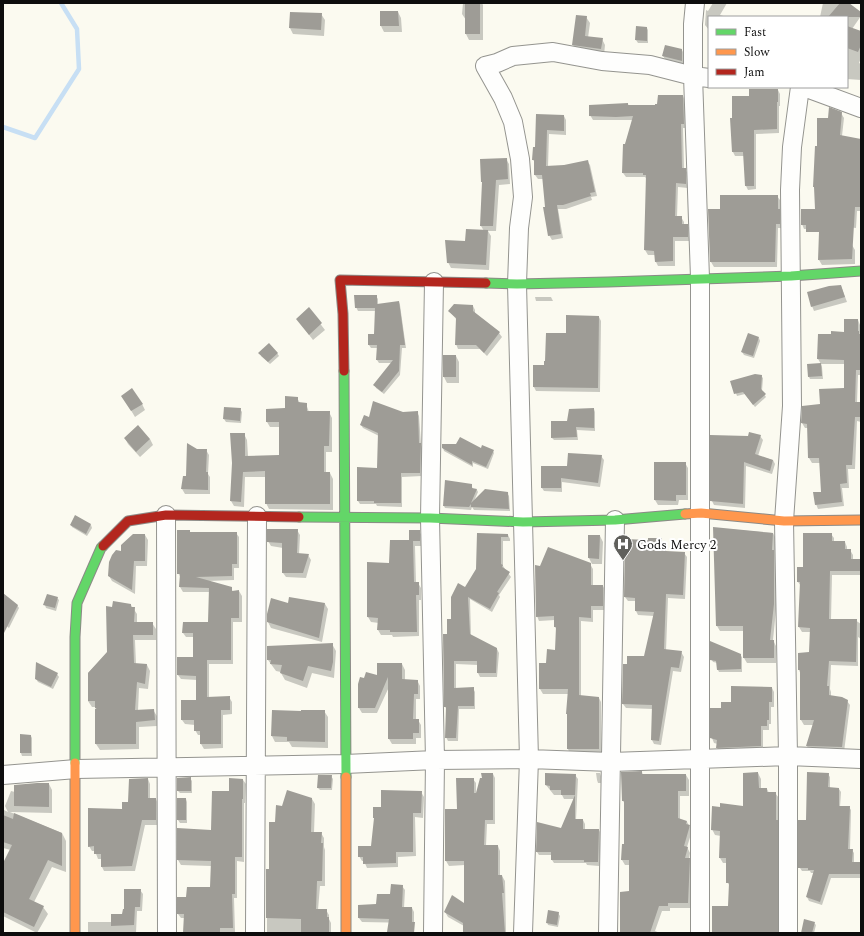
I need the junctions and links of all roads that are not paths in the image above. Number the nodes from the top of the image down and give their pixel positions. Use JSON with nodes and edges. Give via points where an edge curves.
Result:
{"nodes":[{"id":1,"x":695,"y":3,"type":"edge"},
{"id":2,"x":701,"y":77,"type":"edge"},
{"id":3,"x":800,"y":88,"type":"edge"},
{"id":4,"x":807,"y":88,"type":"edge"},
{"id":5,"x":861,"y":108,"type":"edge"},
{"id":6,"x":861,"y":271,"type":"edge"},
{"id":7,"x":791,"y":276,"type":"junction"},
{"id":8,"x":700,"y":278,"type":"junction"},
{"id":9,"x":434,"y":282,"type":"junction"},
{"id":10,"x":517,"y":284,"type":"junction"},
{"id":11,"x":701,"y":513,"type":"junction"},
{"id":12,"x":166,"y":515,"type":"junction"},
{"id":13,"x":257,"y":516,"type":"junction"},
{"id":14,"x":345,"y":518,"type":"junction"},
{"id":15,"x":430,"y":518,"type":"junction"},
{"id":16,"x":615,"y":520,"type":"junction"},
{"id":17,"x":861,"y":520,"type":"edge"},
{"id":18,"x":784,"y":521,"type":"junction"},
{"id":19,"x":523,"y":522,"type":"junction"},
{"id":20,"x":788,"y":756,"type":"junction"},
{"id":21,"x":528,"y":759,"type":"junction"},
{"id":22,"x":700,"y":759,"type":"junction"},
{"id":23,"x":861,"y":759,"type":"edge"},
{"id":24,"x":435,"y":760,"type":"junction"},
{"id":25,"x":611,"y":762,"type":"junction"},
{"id":26,"x":345,"y":764,"type":"junction"},
{"id":27,"x":256,"y":766,"type":"junction"},
{"id":28,"x":168,"y":768,"type":"junction"},
{"id":29,"x":76,"y":769,"type":"junction"},
{"id":30,"x":3,"y":775,"type":"edge"},
{"id":31,"x":75,"y":933,"type":"edge"},
{"id":32,"x":168,"y":933,"type":"edge"},
{"id":33,"x":255,"y":933,"type":"edge"},
{"id":34,"x":346,"y":933,"type":"edge"},
{"id":35,"x":433,"y":933,"type":"edge"},
{"id":36,"x":523,"y":933,"type":"edge"},
{"id":37,"x":608,"y":933,"type":"edge"},
{"id":38,"x":700,"y":933,"type":"edge"},
{"id":39,"x":788,"y":933,"type":"edge"}],
"edges":[{"from":1,"to":2,"type":"street","via":[[693,24]]},
{"from":2,"to":8,"type":"street"},
{"from":2,"to":10,"type":"street","via":[[650,65],[602,61],[553,52],[512,56],[486,66],[513,122],[520,159],[523,197]]},
{"from":3,"to":7,"type":"street","via":[[792,147]]},
{"from":4,"to":5,"type":"street"},
{"from":6,"to":7,"type":"street"},
{"from":7,"to":8,"type":"street"},
{"from":7,"to":18,"type":"street","via":[[792,406]]},
{"from":8,"to":10,"type":"street"},
{"from":8,"to":11,"type":"street"},
{"from":9,"to":10,"type":"street"},
{"from":9,"to":14,"type":"street","via":[[340,280],[343,314]]},
{"from":9,"to":15,"type":"street"},
{"from":10,"to":19,"type":"street"},
{"from":11,"to":16,"type":"street"},
{"from":11,"to":18,"type":"street"},
{"from":11,"to":22,"type":"street"},
{"from":12,"to":13,"type":"street"},
{"from":12,"to":28,"type":"street"},
{"from":12,"to":29,"type":"street","via":[[128,521],[101,548],[77,602]]},
{"from":13,"to":14,"type":"street"},
{"from":13,"to":27,"type":"street"},
{"from":14,"to":15,"type":"street"},
{"from":14,"to":26,"type":"street"},
{"from":15,"to":19,"type":"street"},
{"from":15,"to":24,"type":"street"},
{"from":16,"to":19,"type":"street"},
{"from":16,"to":25,"type":"street"},
{"from":17,"to":18,"type":"street"},
{"from":18,"to":20,"type":"street"},
{"from":19,"to":21,"type":"street"},
{"from":20,"to":22,"type":"street"},
{"from":20,"to":23,"type":"street"},
{"from":20,"to":39,"type":"street"},
{"from":21,"to":24,"type":"street"},
{"from":21,"to":25,"type":"street"},
{"from":21,"to":36,"type":"street"},
{"from":22,"to":25,"type":"street"},
{"from":22,"to":38,"type":"street"},
{"from":24,"to":26,"type":"street"},
{"from":24,"to":35,"type":"street"},
{"from":25,"to":37,"type":"street"},
{"from":26,"to":27,"type":"street"},
{"from":26,"to":34,"type":"street"},
{"from":27,"to":28,"type":"street"},
{"from":27,"to":33,"type":"street"},
{"from":28,"to":29,"type":"street"},
{"from":28,"to":32,"type":"street"},
{"from":29,"to":30,"type":"street"},
{"from":29,"to":31,"type":"street"}]}
